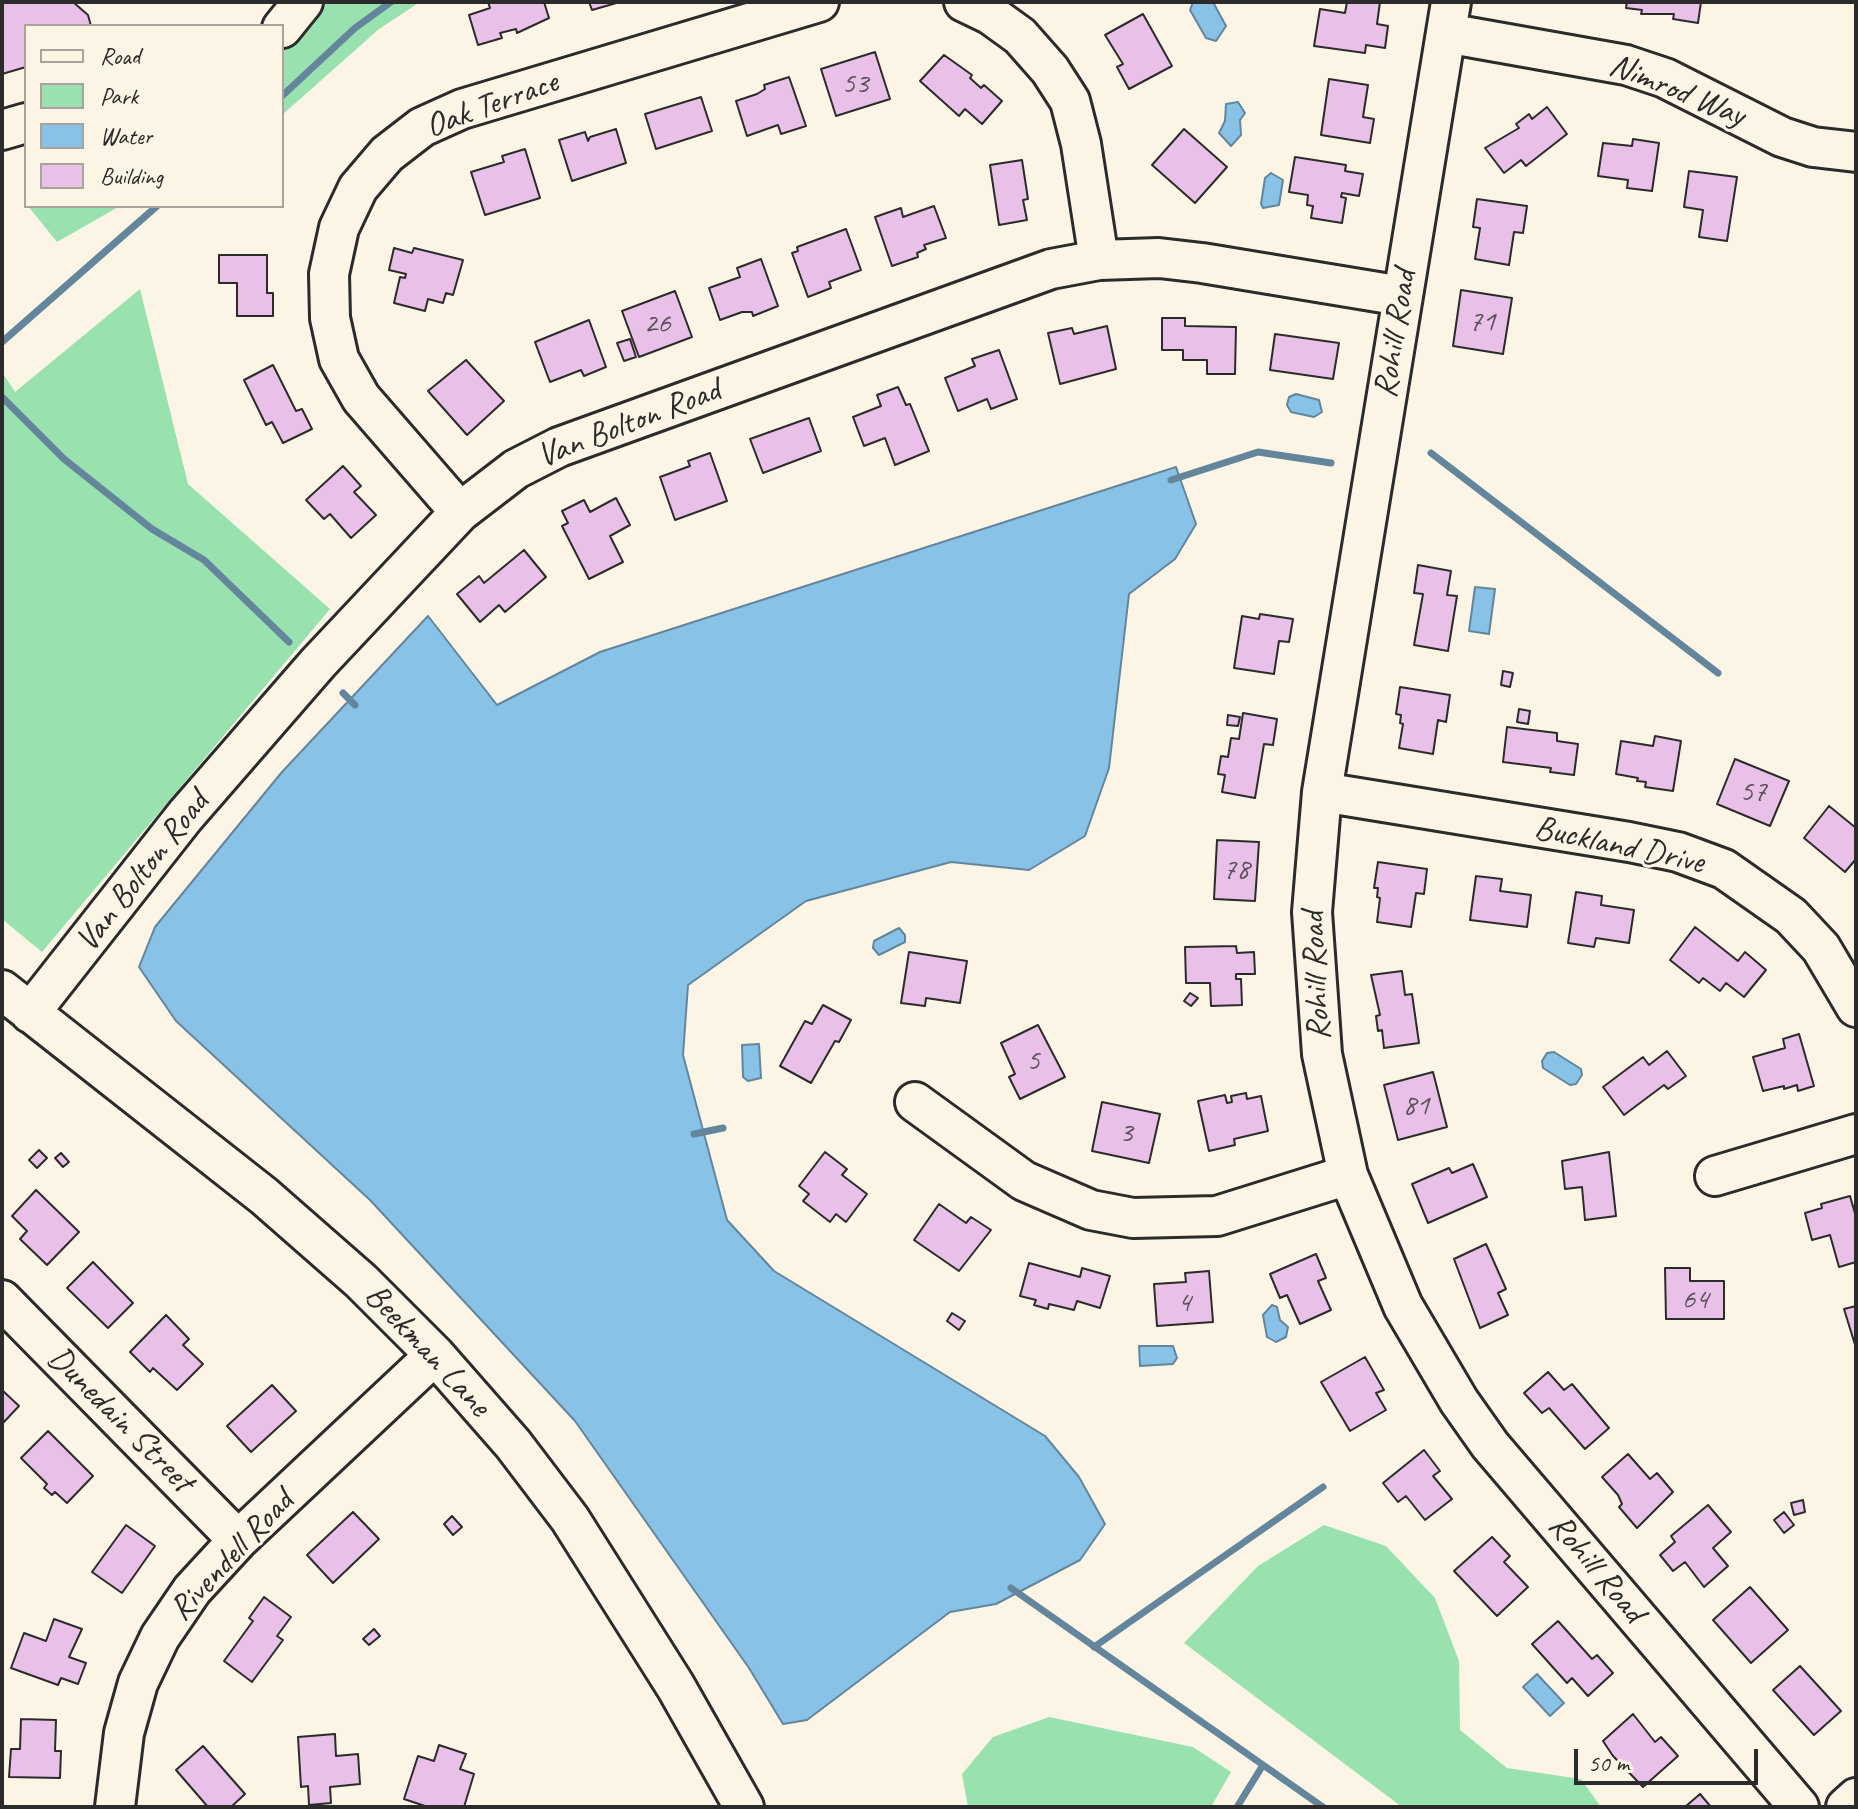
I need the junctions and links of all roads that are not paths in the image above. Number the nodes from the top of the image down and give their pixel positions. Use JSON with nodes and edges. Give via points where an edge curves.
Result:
{"nodes":[{"id":1,"x":303,"y":2,"type":"edge"},
{"id":2,"x":819,"y":2,"type":"edge"},
{"id":3,"x":964,"y":2,"type":"edge"},
{"id":4,"x":1449,"y":18,"type":"edge"},
{"id":5,"x":284,"y":26,"type":"edge"},
{"id":6,"x":24,"y":124,"type":"edge"},
{"id":7,"x":2,"y":130,"type":"edge"},
{"id":8,"x":1856,"y":152,"type":"edge"},
{"id":9,"x":1099,"y":260,"type":"junction"},
{"id":10,"x":1402,"y":296,"type":"junction"},
{"id":11,"x":460,"y":512,"type":"junction"},
{"id":12,"x":1322,"y":792,"type":"junction"},
{"id":13,"x":16,"y":1002,"type":"edge"},
{"id":14,"x":1856,"y":1007,"type":"edge"},
{"id":15,"x":915,"y":1102,"type":"dead end"},
{"id":16,"x":1856,"y":1134,"type":"edge"},
{"id":17,"x":1348,"y":1175,"type":"junction"},
{"id":18,"x":1715,"y":1176,"type":"dead end"},
{"id":19,"x":2,"y":1300,"type":"edge"},
{"id":20,"x":435,"y":1355,"type":"junction"},
{"id":21,"x":238,"y":1540,"type":"junction"},
{"id":22,"x":1856,"y":1798,"type":"edge"},
{"id":23,"x":115,"y":1807,"type":"edge"},
{"id":24,"x":744,"y":1807,"type":"edge"},
{"id":25,"x":1799,"y":1807,"type":"edge"},
{"id":26,"x":1846,"y":1807,"type":"edge"}],
"edges":[{"from":1,"to":5,"type":"street"},
{"from":2,"to":11,"type":"street","name":"Oak Terrace","via":[[462,109],[422,127],[387,154],[358,188],[339,228],[329,274],[330,318],[339,359],[361,398]]},
{"from":3,"to":9,"type":"street","via":[[1020,36],[1070,101]]},
{"from":4,"to":8,"type":"street","name":"Nimrod Way","via":[[1626,65],[1665,78],[1782,137]]},
{"from":4,"to":10,"type":"street","name":"Rohill Road"},
{"from":6,"to":7,"type":"street"},
{"from":9,"to":10,"type":"street","name":"Van Bolton Road","via":[[1202,263]]},
{"from":9,"to":11,"type":"street","name":"Van Bolton Road","via":[[1051,269],[559,447],[516,469]]},
{"from":10,"to":12,"type":"street","name":"Rohill Road"},
{"from":11,"to":13,"type":"street","name":"Van Bolton Road"},
{"from":12,"to":14,"type":"street","name":"Buckland Drive","via":[[1629,842],[1724,869],[1791,916],[1821,948]]},
{"from":12,"to":17,"type":"street","name":"Rohill Road","via":[[1312,912],[1314,987],[1322,1054]]},
{"from":13,"to":20,"type":"street","name":"Beekman Lane","via":[[264,1196]]},
{"from":15,"to":17,"type":"street","via":[[1024,1181],[1091,1210],[1133,1218],[1217,1216]]},
{"from":16,"to":18,"type":"street"},
{"from":17,"to":25,"type":"street","name":"Rohill Road","via":[[1409,1318],[1482,1434]]},
{"from":19,"to":21,"type":"street","name":"Dunedain Street"},
{"from":20,"to":21,"type":"street","name":"Rivendell Road"},
{"from":20,"to":24,"type":"street","name":"Beekman Lane","via":[[570,1519]]},
{"from":21,"to":23,"type":"street","name":"Rivendell Road","via":[[192,1590],[160,1637],[138,1683],[124,1733]]},
{"from":22,"to":26,"type":"street"}]}
